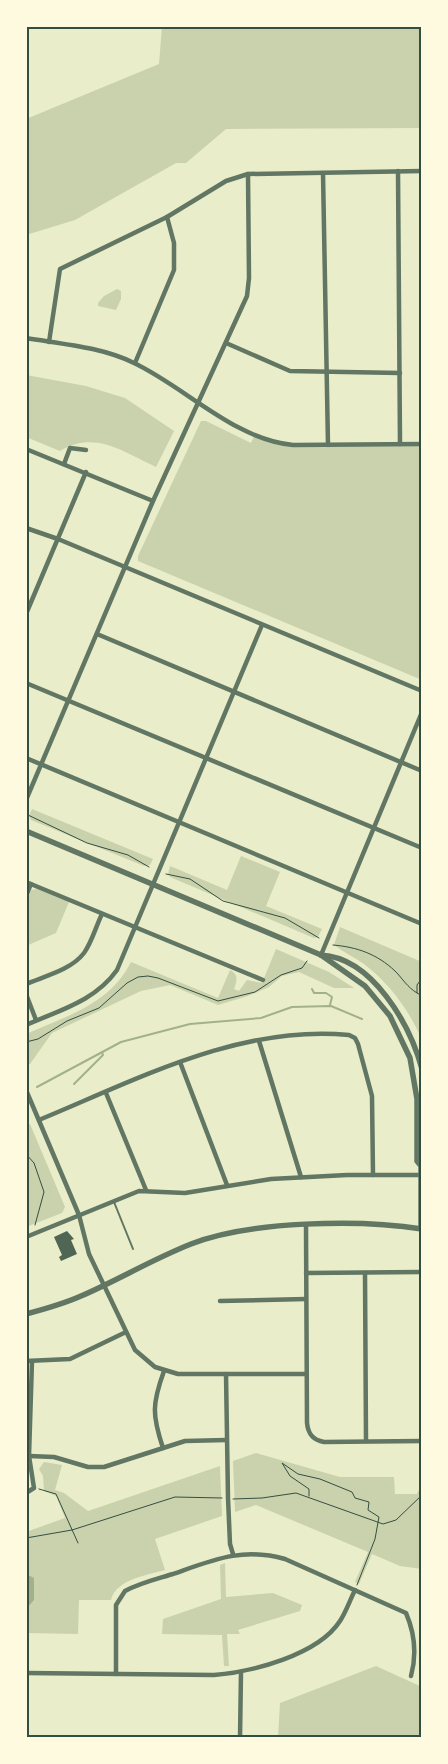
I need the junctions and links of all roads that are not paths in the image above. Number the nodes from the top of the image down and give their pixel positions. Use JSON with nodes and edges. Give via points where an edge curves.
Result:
{"nodes":[{"id":1,"x":398,"y":171,"type":"junction"},
{"id":2,"x":422,"y":171,"type":"edge"},
{"id":3,"x":324,"y":172,"type":"junction"},
{"id":4,"x":248,"y":174,"type":"junction"},
{"id":5,"x":167,"y":217,"type":"junction"},
{"id":6,"x":26,"y":338,"type":"edge"},
{"id":7,"x":49,"y":342,"type":"junction"},
{"id":8,"x":226,"y":343,"type":"junction"},
{"id":9,"x":135,"y":363,"type":"junction"},
{"id":10,"x":400,"y":373,"type":"junction"},
{"id":11,"x":327,"y":374,"type":"junction"},
{"id":12,"x":199,"y":402,"type":"junction"},
{"id":13,"x":400,"y":444,"type":"junction"},
{"id":14,"x":422,"y":444,"type":"edge"},
{"id":15,"x":328,"y":445,"type":"junction"},
{"id":16,"x":26,"y":450,"type":"edge"},
{"id":17,"x":86,"y":450,"type":"dead end"},
{"id":18,"x":64,"y":464,"type":"junction"},
{"id":19,"x":86,"y":472,"type":"junction"},
{"id":20,"x":153,"y":501,"type":"junction"},
{"id":21,"x":26,"y":528,"type":"edge"},
{"id":22,"x":58,"y":539,"type":"junction"},
{"id":23,"x":125,"y":567,"type":"junction"},
{"id":24,"x":28,"y":607,"type":"edge"},
{"id":25,"x":26,"y":614,"type":"edge"},
{"id":26,"x":262,"y":625,"type":"junction"},
{"id":27,"x":97,"y":634,"type":"junction"},
{"id":28,"x":26,"y":683,"type":"edge"},
{"id":29,"x":422,"y":691,"type":"edge"},
{"id":30,"x":234,"y":692,"type":"junction"},
{"id":31,"x":68,"y":700,"type":"junction"},
{"id":32,"x":422,"y":712,"type":"edge"},
{"id":33,"x":26,"y":758,"type":"edge"},
{"id":34,"x":207,"y":758,"type":"junction"},
{"id":35,"x":401,"y":762,"type":"junction"},
{"id":36,"x":41,"y":764,"type":"junction"},
{"id":37,"x":422,"y":771,"type":"edge"},
{"id":38,"x":26,"y":800,"type":"edge"},
{"id":39,"x":180,"y":822,"type":"junction"},
{"id":40,"x":374,"y":828,"type":"junction"},
{"id":41,"x":26,"y":831,"type":"edge"},
{"id":42,"x":422,"y":848,"type":"edge"},
{"id":43,"x":28,"y":883,"type":"edge"},
{"id":44,"x":153,"y":886,"type":"junction"},
{"id":45,"x":347,"y":892,"type":"junction"},
{"id":46,"x":26,"y":896,"type":"edge"},
{"id":47,"x":102,"y":914,"type":"junction"},
{"id":48,"x":422,"y":924,"type":"edge"},
{"id":49,"x":136,"y":928,"type":"junction"},
{"id":50,"x":321,"y":955,"type":"junction"},
{"id":51,"x":263,"y":980,"type":"dead end"},
{"id":52,"x":26,"y":984,"type":"edge"},
{"id":53,"x":26,"y":994,"type":"edge"},
{"id":54,"x":36,"y":1020,"type":"junction"},
{"id":55,"x":26,"y":1025,"type":"edge"},
{"id":56,"x":259,"y":1041,"type":"junction"},
{"id":57,"x":180,"y":1062,"type":"junction"},
{"id":58,"x":422,"y":1069,"type":"edge"},
{"id":59,"x":26,"y":1090,"type":"edge"},
{"id":60,"x":106,"y":1093,"type":"junction"},
{"id":61,"x":39,"y":1120,"type":"junction"},
{"id":62,"x":421,"y":1165,"type":"edge"},
{"id":63,"x":373,"y":1175,"type":"junction"},
{"id":64,"x":421,"y":1175,"type":"edge"},
{"id":65,"x":301,"y":1177,"type":"junction"},
{"id":66,"x":227,"y":1185,"type":"junction"},
{"id":67,"x":146,"y":1190,"type":"junction"},
{"id":68,"x":113,"y":1200,"type":"junction"},
{"id":69,"x":79,"y":1215,"type":"junction"},
{"id":70,"x":306,"y":1226,"type":"junction"},
{"id":71,"x":421,"y":1228,"type":"edge"},
{"id":72,"x":26,"y":1237,"type":"edge"},
{"id":73,"x":422,"y":1248,"type":"edge"},
{"id":74,"x":133,"y":1249,"type":"dead end"},
{"id":75,"x":421,"y":1272,"type":"edge"},
{"id":76,"x":306,"y":1273,"type":"junction"},
{"id":77,"x":364,"y":1273,"type":"junction"},
{"id":78,"x":104,"y":1286,"type":"junction"},
{"id":79,"x":306,"y":1299,"type":"junction"},
{"id":80,"x":220,"y":1301,"type":"dead end"},
{"id":81,"x":26,"y":1314,"type":"edge"},
{"id":82,"x":126,"y":1332,"type":"junction"},
{"id":83,"x":422,"y":1342,"type":"edge"},
{"id":84,"x":29,"y":1361,"type":"edge"},
{"id":85,"x":164,"y":1371,"type":"junction"},
{"id":86,"x":226,"y":1374,"type":"junction"},
{"id":87,"x":306,"y":1374,"type":"junction"},
{"id":88,"x":226,"y":1440,"type":"junction"},
{"id":89,"x":422,"y":1441,"type":"edge"},
{"id":90,"x":366,"y":1442,"type":"junction"},
{"id":91,"x":163,"y":1448,"type":"junction"},
{"id":92,"x":29,"y":1456,"type":"junction"},
{"id":93,"x":26,"y":1493,"type":"edge"},
{"id":94,"x":233,"y":1554,"type":"junction"},
{"id":95,"x":354,"y":1590,"type":"junction"},
{"id":96,"x":241,"y":1672,"type":"junction"},
{"id":97,"x":26,"y":1673,"type":"edge"},
{"id":98,"x":116,"y":1674,"type":"junction"},
{"id":99,"x":411,"y":1676,"type":"dead end"},
{"id":100,"x":240,"y":1738,"type":"edge"}],
"edges":[{"from":1,"to":2,"type":"street"},
{"from":1,"to":3,"type":"street"},
{"from":1,"to":10,"type":"street"},
{"from":3,"to":4,"type":"street"},
{"from":3,"to":11,"type":"street"},
{"from":4,"to":5,"type":"street","via":[[226,181]]},
{"from":4,"to":8,"type":"street","via":[[247,296]]},
{"from":5,"to":7,"type":"street","via":[[60,269]]},
{"from":5,"to":9,"type":"street","via":[[174,243],[174,270]]},
{"from":6,"to":7,"type":"street"},
{"from":7,"to":9,"type":"street","via":[[94,350]]},
{"from":8,"to":11,"type":"street","via":[[290,371]]},
{"from":8,"to":12,"type":"street"},
{"from":9,"to":12,"type":"street"},
{"from":10,"to":11,"type":"street"},
{"from":10,"to":13,"type":"street"},
{"from":11,"to":15,"type":"street"},
{"from":12,"to":15,"type":"street","via":[[273,442]]},
{"from":12,"to":20,"type":"street"},
{"from":13,"to":14,"type":"street"},
{"from":13,"to":15,"type":"street"},
{"from":16,"to":18,"type":"street"},
{"from":17,"to":18,"type":"street","via":[[70,448]]},
{"from":18,"to":19,"type":"street"},
{"from":19,"to":20,"type":"street"},
{"from":19,"to":22,"type":"street"},
{"from":20,"to":23,"type":"street"},
{"from":21,"to":22,"type":"street"},
{"from":22,"to":23,"type":"street"},
{"from":22,"to":24,"type":"street"},
{"from":23,"to":26,"type":"street"},
{"from":23,"to":27,"type":"street"},
{"from":24,"to":25,"type":"street"},
{"from":26,"to":29,"type":"street"},
{"from":26,"to":30,"type":"street"},
{"from":27,"to":30,"type":"street"},
{"from":27,"to":31,"type":"street"},
{"from":28,"to":31,"type":"street"},
{"from":30,"to":34,"type":"street"},
{"from":30,"to":35,"type":"street"},
{"from":31,"to":34,"type":"street"},
{"from":31,"to":36,"type":"street"},
{"from":32,"to":35,"type":"street"},
{"from":33,"to":36,"type":"street"},
{"from":34,"to":39,"type":"street"},
{"from":34,"to":40,"type":"street"},
{"from":35,"to":37,"type":"street"},
{"from":35,"to":40,"type":"street"},
{"from":36,"to":38,"type":"street"},
{"from":36,"to":39,"type":"street"},
{"from":39,"to":44,"type":"street"},
{"from":39,"to":45,"type":"street"},
{"from":40,"to":42,"type":"street"},
{"from":40,"to":45,"type":"street"},
{"from":41,"to":44,"type":"street"},
{"from":43,"to":46,"type":"street"},
{"from":43,"to":47,"type":"street"},
{"from":44,"to":49,"type":"street"},
{"from":44,"to":50,"type":"street"},
{"from":45,"to":48,"type":"street"},
{"from":45,"to":50,"type":"street"},
{"from":47,"to":49,"type":"street"},
{"from":47,"to":52,"type":"street","via":[[88,947],[79,958],[65,968]]},
{"from":49,"to":51,"type":"street"},
{"from":49,"to":54,"type":"street","via":[[109,981],[80,1002]]},
{"from":50,"to":58,"type":"street","via":[[345,962],[372,981],[386,996],[409,1033]]},
{"from":50,"to":62,"type":"street","via":[[379,1000],[402,1036],[416,1087],[417,1161]]},
{"from":53,"to":54,"type":"street"},
{"from":54,"to":55,"type":"street"},
{"from":56,"to":57,"type":"street"},
{"from":56,"to":63,"type":"street","via":[[345,1034],[355,1038],[372,1096]]},
{"from":56,"to":65,"type":"street"},
{"from":57,"to":60,"type":"street"},
{"from":57,"to":66,"type":"street"},
{"from":59,"to":61,"type":"street"},
{"from":60,"to":61,"type":"street"},
{"from":60,"to":67,"type":"street"},
{"from":61,"to":69,"type":"street"},
{"from":62,"to":64,"type":"street"},
{"from":63,"to":64,"type":"street"},
{"from":63,"to":65,"type":"street"},
{"from":64,"to":71,"type":"street"},
{"from":65,"to":66,"type":"street"},
{"from":66,"to":67,"type":"street","via":[[185,1193]]},
{"from":67,"to":68,"type":"street"},
{"from":68,"to":69,"type":"street"},
{"from":68,"to":74,"type":"lane"},
{"from":69,"to":72,"type":"street"},
{"from":69,"to":78,"type":"street","via":[[88,1254]]},
{"from":70,"to":71,"type":"street","via":[[367,1223]]},
{"from":70,"to":76,"type":"street"},
{"from":70,"to":78,"type":"street","via":[[254,1230],[199,1241]]},
{"from":73,"to":75,"type":"street"},
{"from":75,"to":77,"type":"street"},
{"from":75,"to":83,"type":"street"},
{"from":76,"to":77,"type":"street"},
{"from":76,"to":79,"type":"street"},
{"from":77,"to":90,"type":"street"},
{"from":78,"to":81,"type":"street"},
{"from":78,"to":82,"type":"street"},
{"from":79,"to":80,"type":"street"},
{"from":79,"to":87,"type":"street"},
{"from":82,"to":84,"type":"street","via":[[70,1359]]},
{"from":82,"to":85,"type":"street","via":[[141,1357]]},
{"from":84,"to":92,"type":"street"},
{"from":85,"to":86,"type":"street"},
{"from":85,"to":91,"type":"street","via":[[154,1411]]},
{"from":86,"to":87,"type":"street"},
{"from":86,"to":88,"type":"street"},
{"from":87,"to":90,"type":"street","via":[[309,1434],[324,1442]]},
{"from":88,"to":91,"type":"street","via":[[186,1441]]},
{"from":88,"to":94,"type":"street"},
{"from":89,"to":90,"type":"street"},
{"from":91,"to":92,"type":"street","via":[[104,1467],[88,1467],[54,1457]]},
{"from":92,"to":93,"type":"street","via":[[34,1490]]},
{"from":94,"to":95,"type":"street","via":[[278,1557]]},
{"from":94,"to":98,"type":"street","via":[[130,1589],[121,1595],[116,1605]]},
{"from":95,"to":96,"type":"street","via":[[340,1622],[308,1649]]},
{"from":95,"to":99,"type":"street","via":[[406,1613],[414,1633]]},
{"from":96,"to":98,"type":"street","via":[[214,1675]]},
{"from":96,"to":100,"type":"street"},
{"from":97,"to":98,"type":"street"}]}
